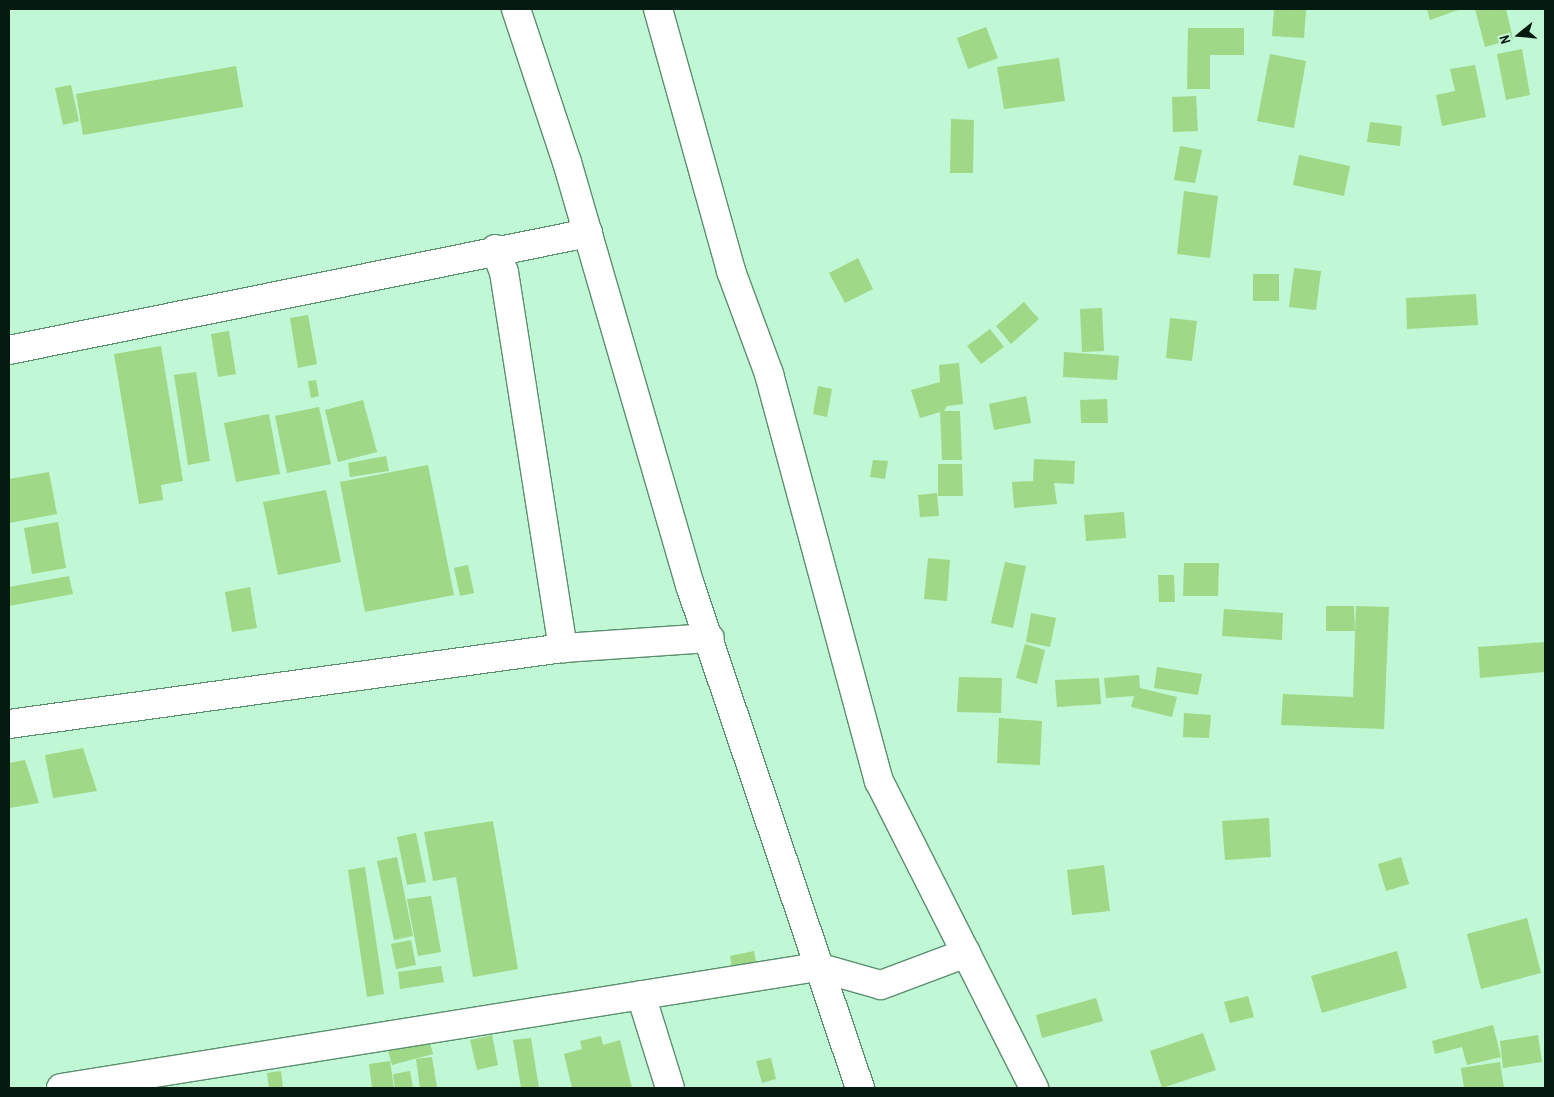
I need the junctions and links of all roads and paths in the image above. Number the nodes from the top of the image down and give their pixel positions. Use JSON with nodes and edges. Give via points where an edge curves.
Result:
{"nodes":[{"id":1,"x":516,"y":9,"type":"edge"},
{"id":2,"x":658,"y":9,"type":"edge"},
{"id":3,"x":588,"y":233,"type":"junction"},
{"id":4,"x":495,"y":249,"type":"junction"},
{"id":5,"x":9,"y":350,"type":"edge"},
{"id":6,"x":710,"y":638,"type":"junction"},
{"id":7,"x":563,"y":648,"type":"junction"},
{"id":8,"x":9,"y":724,"type":"edge"},
{"id":9,"x":966,"y":953,"type":"junction"},
{"id":10,"x":817,"y":967,"type":"junction"},
{"id":11,"x":641,"y":995,"type":"junction"},
{"id":12,"x":61,"y":1088,"type":"edge"},
{"id":13,"x":670,"y":1088,"type":"edge"},
{"id":14,"x":860,"y":1088,"type":"edge"},
{"id":15,"x":1034,"y":1088,"type":"edge"}],
"edges":[{"from":1,"to":3,"type":"street"},
{"from":2,"to":9,"type":"street","via":[[731,271],[769,374],[879,782]]},
{"from":3,"to":4,"type":"street"},
{"from":3,"to":6,"type":"street"},
{"from":4,"to":5,"type":"street"},
{"from":4,"to":7,"type":"street","via":[[504,272]]},
{"from":6,"to":7,"type":"street"},
{"from":6,"to":10,"type":"street"},
{"from":7,"to":8,"type":"street"},
{"from":9,"to":10,"type":"street","via":[[881,985]]},
{"from":9,"to":15,"type":"street"},
{"from":10,"to":11,"type":"street"},
{"from":10,"to":14,"type":"street"},
{"from":11,"to":12,"type":"street"},
{"from":11,"to":13,"type":"street"}]}
